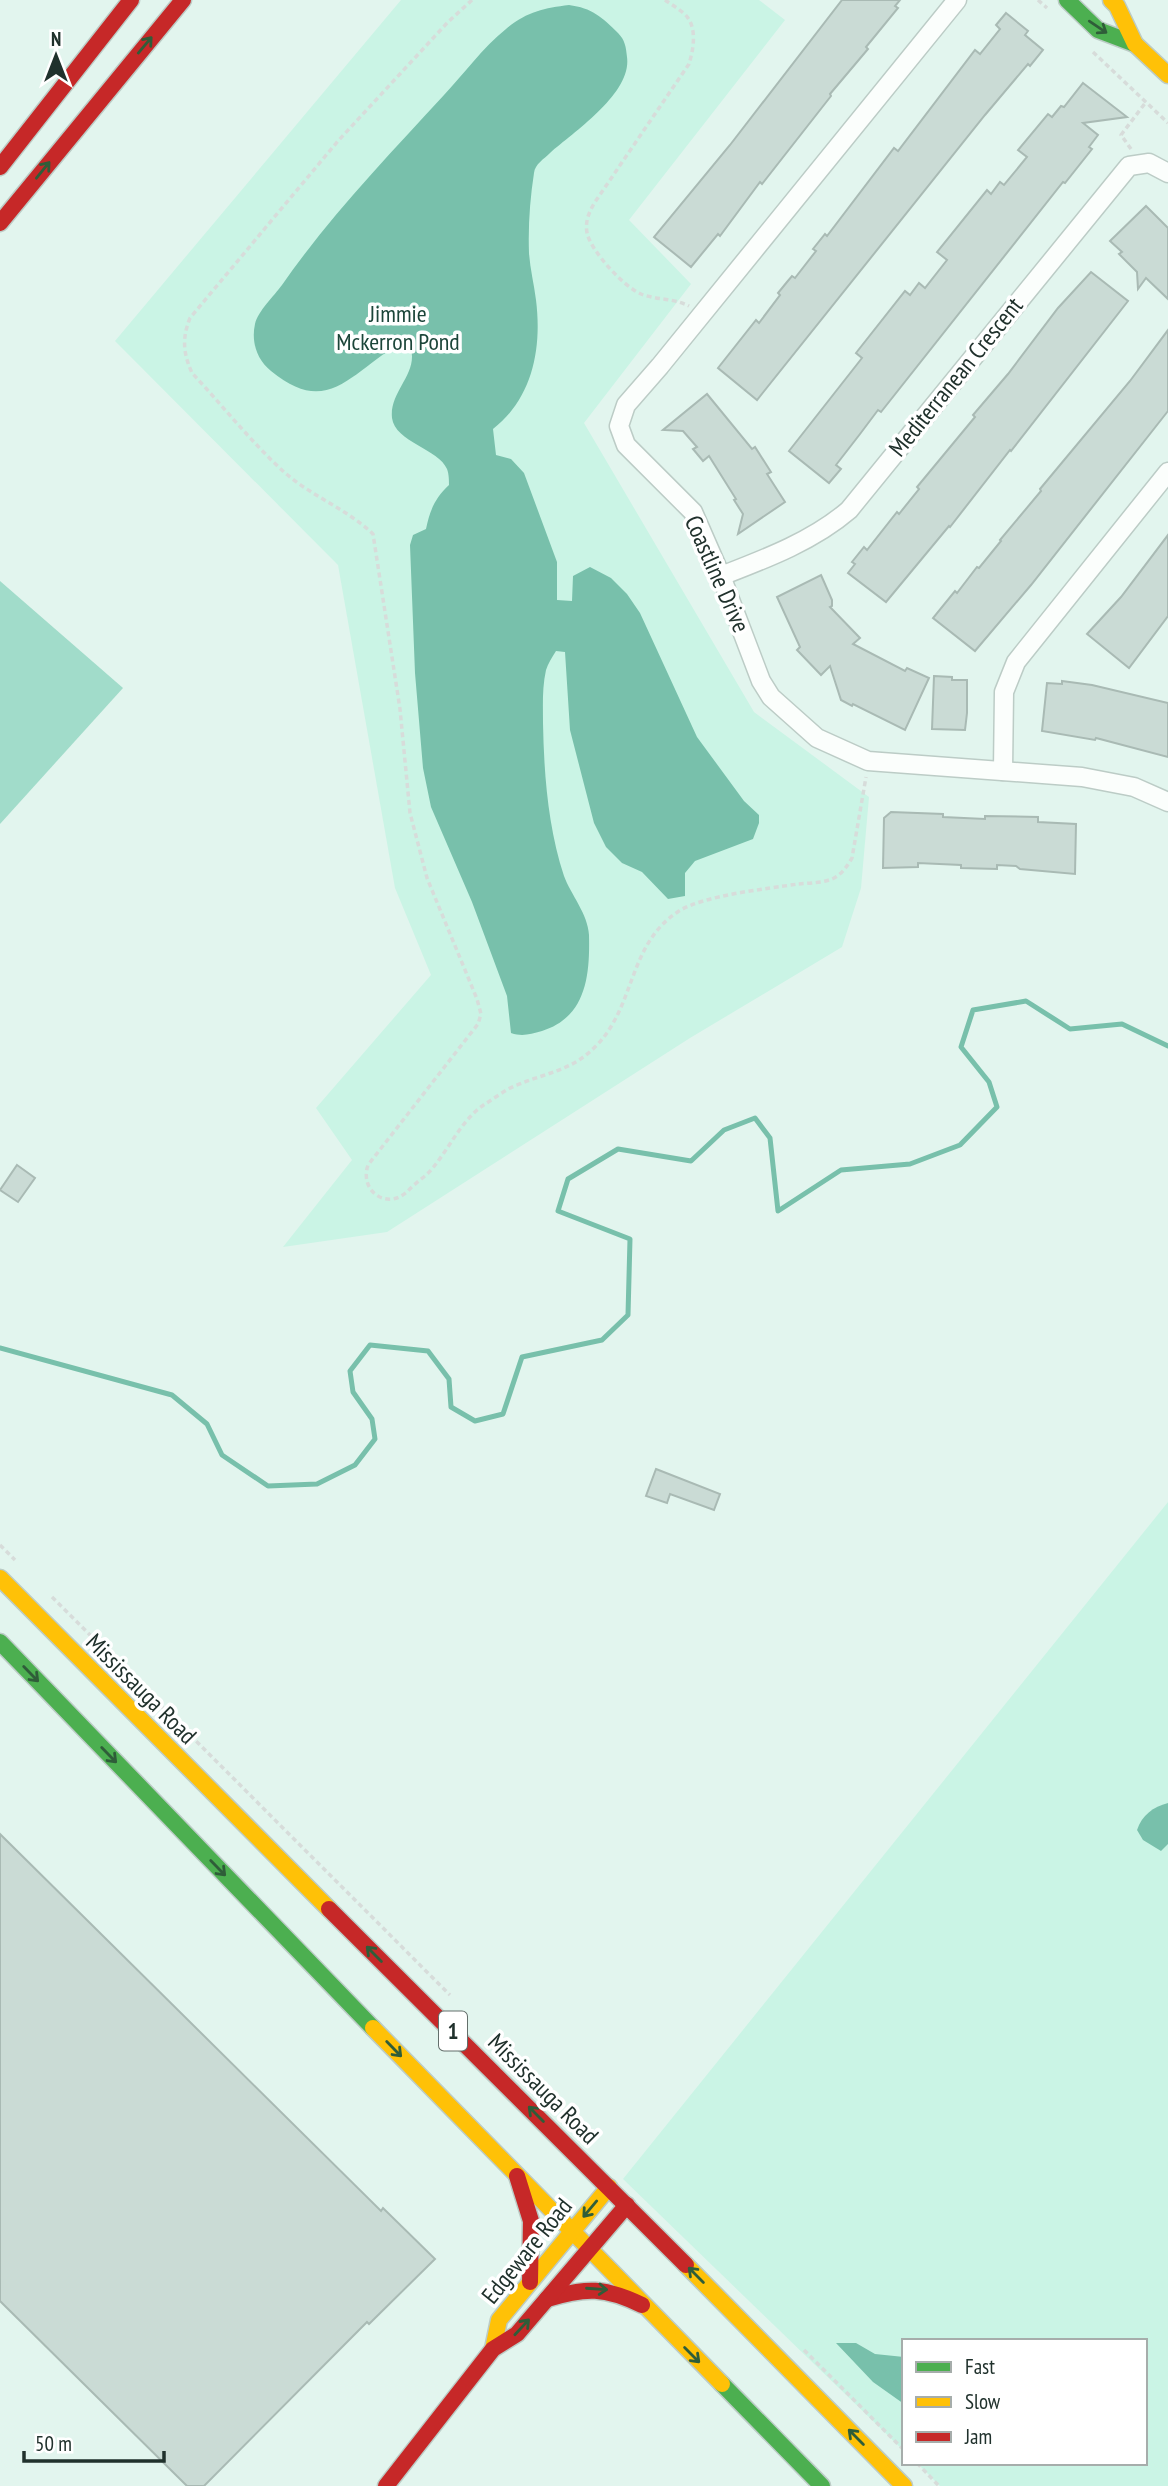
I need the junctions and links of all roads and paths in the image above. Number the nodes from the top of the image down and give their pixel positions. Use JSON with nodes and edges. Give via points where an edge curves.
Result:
{"nodes":[{"id":1,"x":131,"y":0,"type":"edge"},
{"id":2,"x":183,"y":0,"type":"edge"},
{"id":3,"x":472,"y":0,"type":"edge"},
{"id":4,"x":665,"y":0,"type":"edge"},
{"id":5,"x":957,"y":0,"type":"edge"},
{"id":6,"x":1038,"y":0,"type":"edge"},
{"id":7,"x":1067,"y":0,"type":"edge"},
{"id":8,"x":1111,"y":0,"type":"edge"},
{"id":9,"x":1052,"y":13,"type":"dead end"},
{"id":10,"x":1135,"y":44,"type":"junction"},
{"id":11,"x":1090,"y":49,"type":"dead end"},
{"id":12,"x":1168,"y":75,"type":"edge"},
{"id":13,"x":1146,"y":102,"type":"junction"},
{"id":14,"x":1168,"y":123,"type":"edge"},
{"id":15,"x":1140,"y":163,"type":"junction"},
{"id":16,"x":0,"y":167,"type":"edge"},
{"id":17,"x":1168,"y":173,"type":"edge"},
{"id":18,"x":0,"y":223,"type":"edge"},
{"id":19,"x":703,"y":313,"type":"junction"},
{"id":20,"x":1168,"y":472,"type":"edge"},
{"id":21,"x":721,"y":576,"type":"junction"},
{"id":22,"x":869,"y":761,"type":"junction"},
{"id":23,"x":1003,"y":771,"type":"junction"},
{"id":24,"x":1168,"y":802,"type":"edge"},
{"id":25,"x":0,"y":1578,"type":"edge"},
{"id":26,"x":0,"y":1642,"type":"edge"},
{"id":27,"x":517,"y":2176,"type":"junction"},
{"id":28,"x":609,"y":2187,"type":"junction"},
{"id":29,"x":627,"y":2205,"type":"junction"},
{"id":30,"x":572,"y":2232,"type":"junction"},
{"id":31,"x":589,"y":2249,"type":"junction"},
{"id":32,"x":530,"y":2282,"type":"junction"},
{"id":33,"x":546,"y":2300,"type":"junction"},
{"id":34,"x":645,"y":2306,"type":"junction"},
{"id":35,"x":494,"y":2349,"type":"junction"},
{"id":36,"x":919,"y":2465,"type":"edge"},
{"id":37,"x":386,"y":2486,"type":"edge"},
{"id":38,"x":822,"y":2486,"type":"edge"},
{"id":39,"x":904,"y":2486,"type":"edge"},
{"id":40,"x":939,"y":2486,"type":"edge"}],
"edges":[{"from":1,"to":16,"type":"main road"},
{"from":18,"to":2,"type":"main road","one_way":true},
{"from":3,"to":22,"type":"path","via":[[338,141],[190,318],[184,339],[192,373],[284,472],[373,534],[400,709],[410,813],[427,878],[481,1014],[478,1024],[368,1165],[369,1188],[374,1194],[388,1199],[404,1195],[431,1171],[454,1135],[482,1106],[515,1086],[565,1070],[597,1045],[620,1011],[646,943],[681,909],[704,901],[827,881],[846,869],[852,859]]},
{"from":4,"to":19,"type":"path","via":[[689,18],[693,41],[689,64],[589,212],[587,234],[614,272],[640,294],[679,301]]},
{"from":5,"to":19,"type":"street","name":"Coastline Drive"},
{"from":6,"to":9,"type":"path"},
{"from":7,"to":10,"type":"main road","one_way":true,"via":[[1098,30]]},
{"from":8,"to":10,"type":"main road"},
{"from":10,"to":12,"type":"main road"},
{"from":11,"to":13,"type":"path"},
{"from":13,"to":14,"type":"path"},
{"from":13,"to":15,"type":"path","via":[[1121,135]]},
{"from":15,"to":17,"type":"street"},
{"from":15,"to":21,"type":"street","name":"Mediterranean Crescent","via":[[1121,174],[849,510],[829,527]]},
{"from":19,"to":21,"type":"street","name":"Coastline Drive","via":[[626,405],[620,426],[626,445],[693,512]]},
{"from":20,"to":23,"type":"street","via":[[1016,662],[1004,692]]},
{"from":21,"to":22,"type":"street","name":"Coastline Drive","via":[[771,696],[817,738]]},
{"from":22,"to":23,"type":"street","name":"Coastline Drive"},
{"from":23,"to":24,"type":"street","name":"Coastline Drive","via":[[1082,777],[1134,788]]},
{"from":28,"to":25,"type":"main road","name":"Mississauga Road","number":"1","one_way":true},
{"from":26,"to":27,"type":"main road","number":"1","one_way":true},
{"from":27,"to":30,"type":"main road","number":"1"},
{"from":27,"to":32,"type":"main road","via":[[531,2221]]},
{"from":28,"to":29,"type":"main road","name":"Mississauga Road","number":"1"},
{"from":28,"to":30,"type":"main road","name":"Edgeware Road","one_way":true},
{"from":29,"to":31,"type":"main road","name":"Edgeware Road"},
{"from":39,"to":29,"type":"main road","name":"Mississauga Road","number":"1","one_way":true},
{"from":30,"to":31,"type":"main road","number":"1"},
{"from":30,"to":32,"type":"main road","name":"Edgeware Road"},
{"from":31,"to":33,"type":"main road","name":"Edgeware Road"},
{"from":31,"to":34,"type":"main road","number":"1"},
{"from":32,"to":35,"type":"main road","name":"Edgeware Road","via":[[499,2320]]},
{"from":33,"to":34,"type":"main road","one_way":true,"via":[[590,2288],[615,2291]]},
{"from":35,"to":33,"type":"main road","name":"Edgeware Road","one_way":true,"via":[[517,2334]]},
{"from":34,"to":38,"type":"main road","number":"1","one_way":true},
{"from":35,"to":37,"type":"main road","name":"Edgeware Road"},
{"from":36,"to":40,"type":"path"}]}
